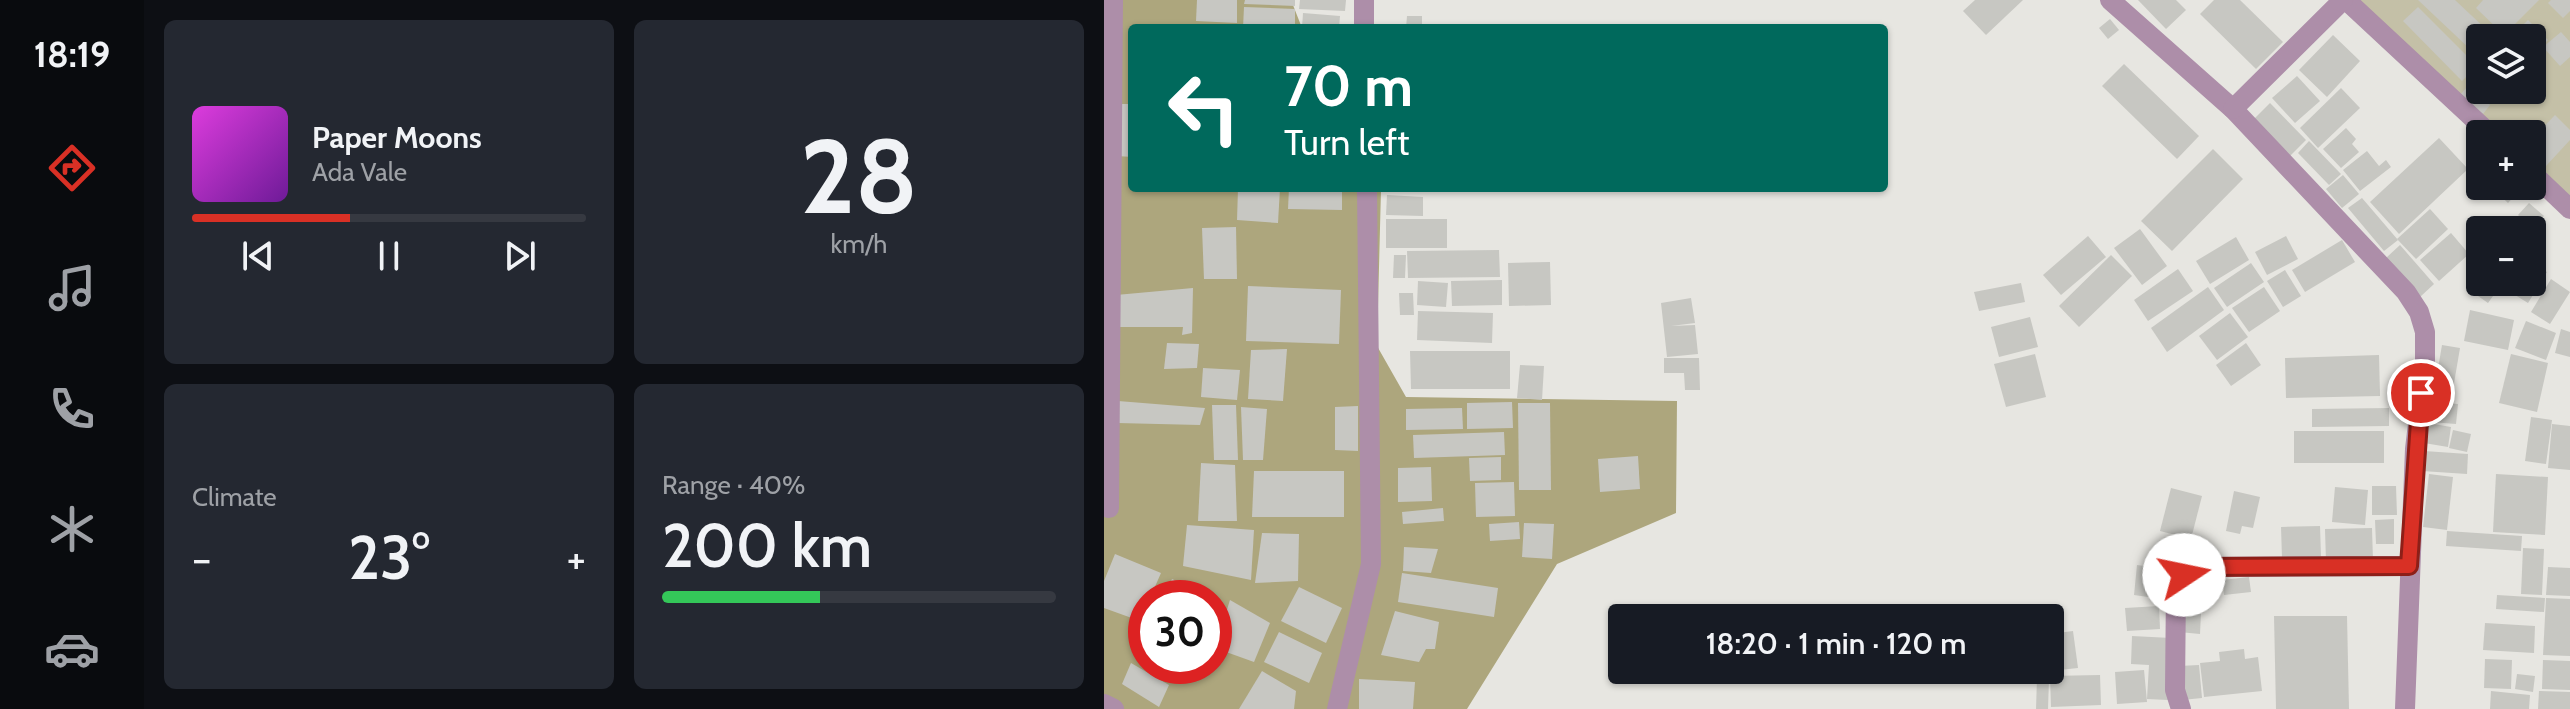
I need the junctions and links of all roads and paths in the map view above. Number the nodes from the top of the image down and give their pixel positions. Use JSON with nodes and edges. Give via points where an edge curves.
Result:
{"nodes":[{"id":1,"x":1113,"y":0,"type":"edge"},
{"id":2,"x":1364,"y":0,"type":"edge"},
{"id":3,"x":2110,"y":0,"type":"edge"},
{"id":4,"x":2345,"y":0,"type":"edge"},
{"id":5,"x":1364,"y":24,"type":"edge"},
{"id":6,"x":2233,"y":109,"type":"junction"},
{"id":7,"x":2475,"y":120,"type":"edge"},
{"id":8,"x":2546,"y":186,"type":"edge"},
{"id":9,"x":1367,"y":192,"type":"edge"},
{"id":10,"x":2570,"y":209,"type":"edge"},
{"id":11,"x":1109,"y":508,"type":"dead end"},
{"id":12,"x":2409,"y":566,"type":"junction"},
{"id":13,"x":1104,"y":704,"type":"edge"},
{"id":14,"x":1114,"y":709,"type":"edge"},
{"id":15,"x":1337,"y":709,"type":"edge"},
{"id":16,"x":2181,"y":709,"type":"edge"},
{"id":17,"x":2405,"y":709,"type":"edge"}],
"edges":[{"from":1,"to":11,"type":"street"},
{"from":2,"to":5,"type":"street"},
{"from":3,"to":6,"type":"street"},
{"from":4,"to":6,"type":"street"},
{"from":4,"to":7,"type":"street"},
{"from":6,"to":12,"type":"street","via":[[2419,312],[2425,365]]},
{"from":8,"to":10,"type":"street"},
{"from":9,"to":15,"type":"street","via":[[1371,564]]},
{"from":12,"to":16,"type":"street","via":[[2197,567],[2184,575],[2176,587],[2175,690]]},
{"from":12,"to":17,"type":"street"},
{"from":13,"to":14,"type":"street"}]}
